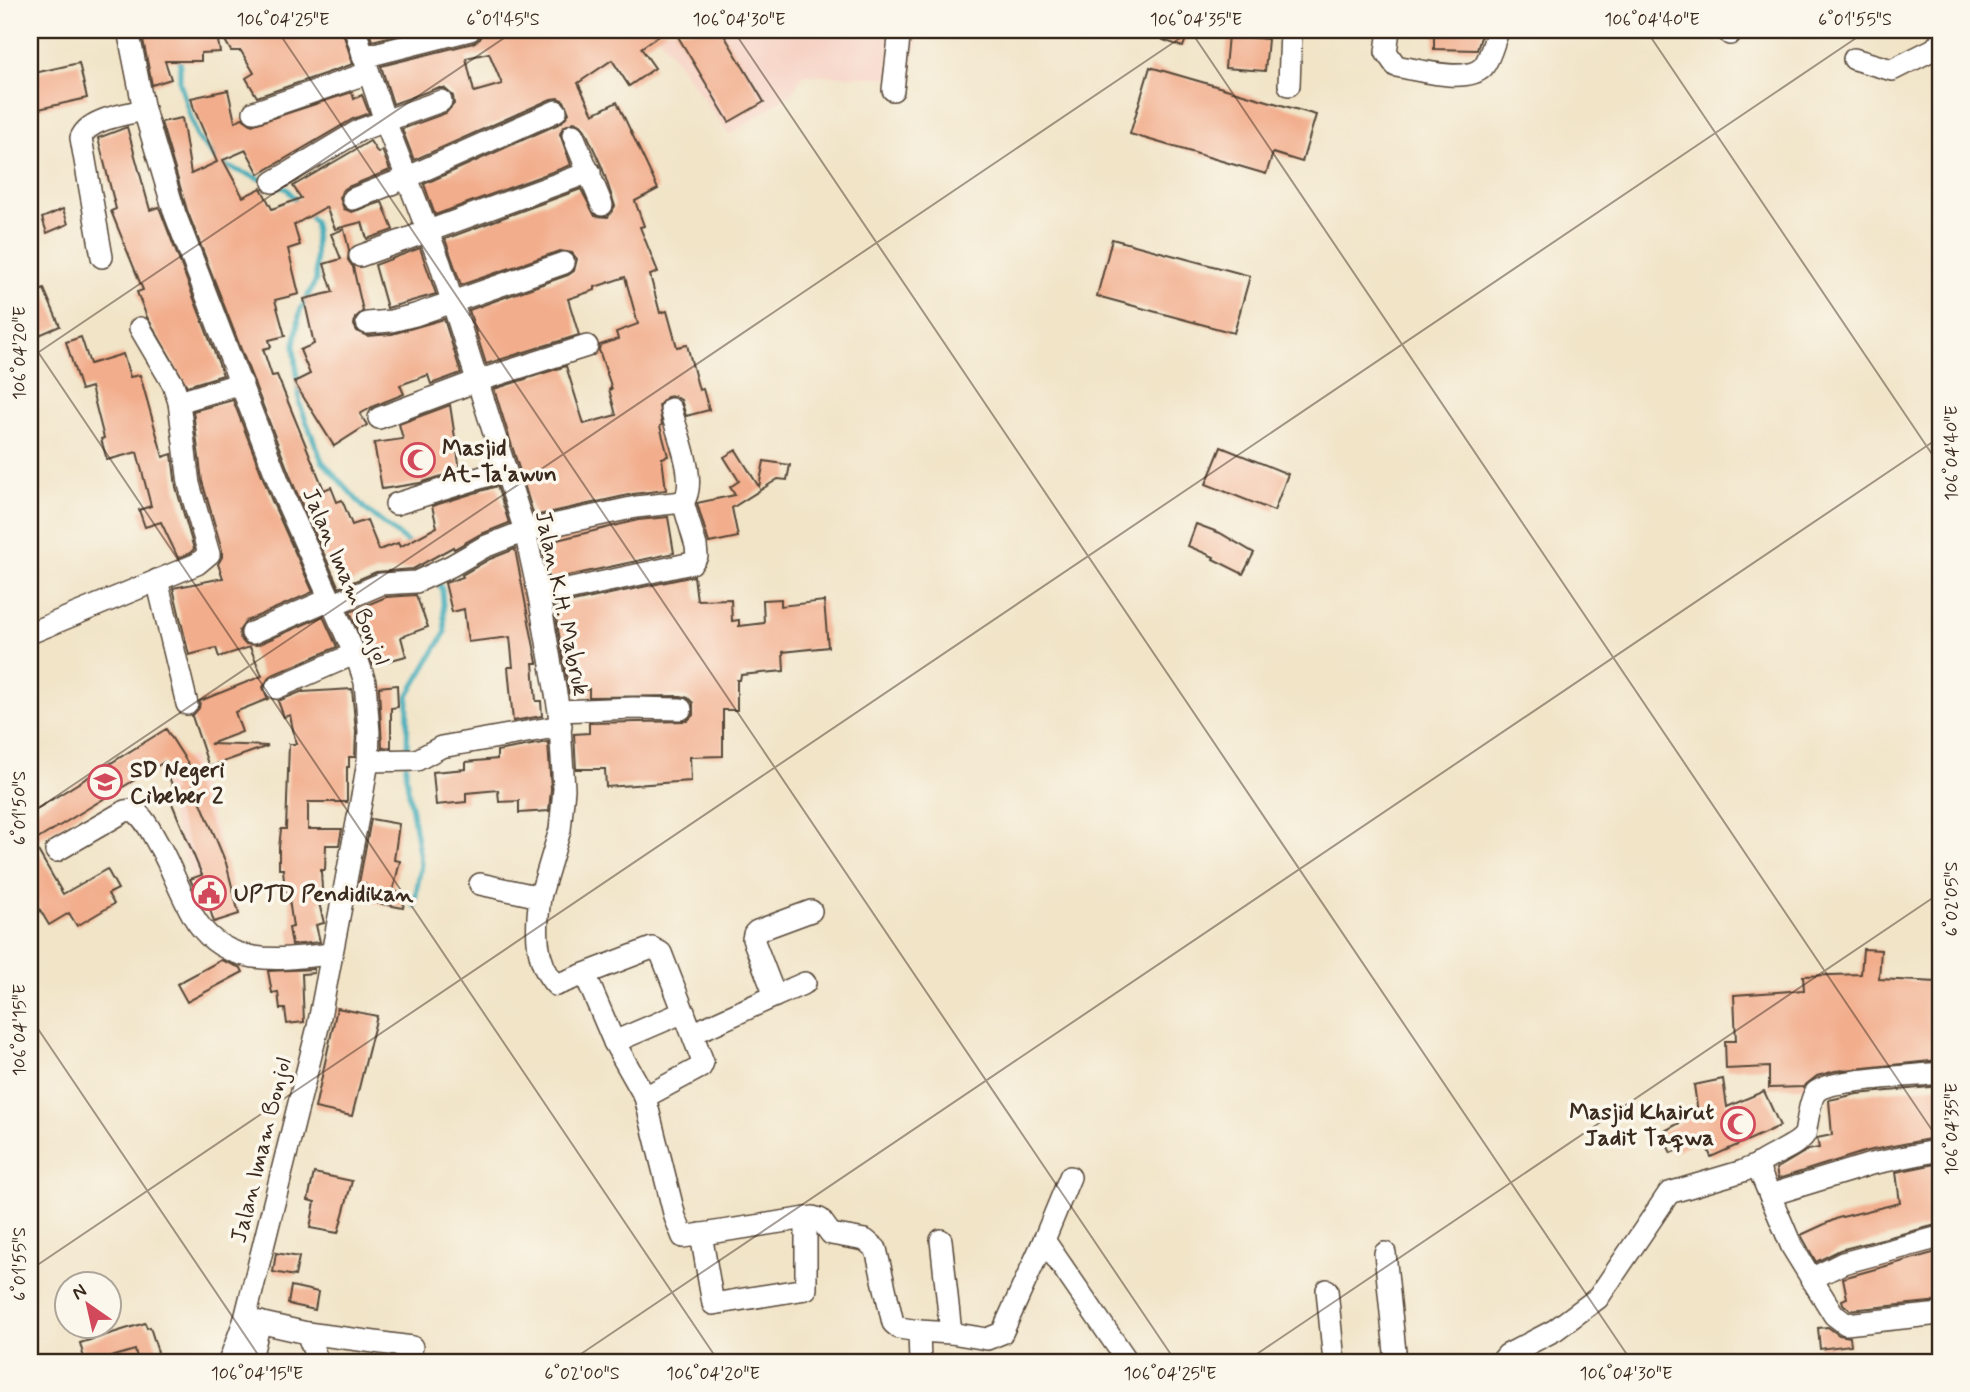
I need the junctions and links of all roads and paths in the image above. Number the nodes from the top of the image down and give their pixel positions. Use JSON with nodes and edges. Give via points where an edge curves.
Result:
{"nodes":[{"id":1,"x":128,"y":30,"type":"edge"},
{"id":2,"x":355,"y":30,"type":"edge"},
{"id":3,"x":470,"y":30,"type":"edge"},
{"id":4,"x":900,"y":30,"type":"edge"},
{"id":5,"x":1291,"y":30,"type":"edge"},
{"id":6,"x":1389,"y":30,"type":"edge"},
{"id":7,"x":1498,"y":31,"type":"edge"},
{"id":8,"x":1940,"y":42,"type":"edge"},
{"id":9,"x":1854,"y":59,"type":"dead end"},
{"id":10,"x":366,"y":65,"type":"junction"},
{"id":11,"x":1289,"y":85,"type":"dead end"},
{"id":12,"x":893,"y":90,"type":"dead end"},
{"id":13,"x":441,"y":101,"type":"dead end"},
{"id":14,"x":144,"y":110,"type":"junction"},
{"id":15,"x":556,"y":111,"type":"dead end"},
{"id":16,"x":254,"y":112,"type":"dead end"},
{"id":17,"x":384,"y":121,"type":"junction"},
{"id":18,"x":573,"y":135,"type":"dead end"},
{"id":19,"x":590,"y":172,"type":"junction"},
{"id":20,"x":406,"y":178,"type":"junction"},
{"id":21,"x":273,"y":181,"type":"dead end"},
{"id":22,"x":353,"y":199,"type":"dead end"},
{"id":23,"x":602,"y":205,"type":"dead end"},
{"id":24,"x":429,"y":232,"type":"junction"},
{"id":25,"x":360,"y":256,"type":"dead end"},
{"id":26,"x":102,"y":257,"type":"dead end"},
{"id":27,"x":564,"y":263,"type":"dead end"},
{"id":28,"x":452,"y":301,"type":"junction"},
{"id":29,"x":367,"y":323,"type":"dead end"},
{"id":30,"x":140,"y":328,"type":"dead end"},
{"id":31,"x":587,"y":346,"type":"dead end"},
{"id":32,"x":477,"y":381,"type":"junction"},
{"id":33,"x":242,"y":383,"type":"junction"},
{"id":34,"x":179,"y":402,"type":"junction"},
{"id":35,"x":671,"y":408,"type":"dead end"},
{"id":36,"x":379,"y":418,"type":"dead end"},
{"id":37,"x":505,"y":470,"type":"junction"},
{"id":38,"x":683,"y":502,"type":"junction"},
{"id":39,"x":396,"y":504,"type":"dead end"},
{"id":40,"x":525,"y":531,"type":"junction"},
{"id":41,"x":157,"y":580,"type":"junction"},
{"id":42,"x":539,"y":596,"type":"junction"},
{"id":43,"x":331,"y":602,"type":"junction"},
{"id":44,"x":30,"y":633,"type":"edge"},
{"id":45,"x":252,"y":633,"type":"dead end"},
{"id":46,"x":354,"y":654,"type":"junction"},
{"id":47,"x":276,"y":688,"type":"dead end"},
{"id":48,"x":187,"y":704,"type":"dead end"},
{"id":49,"x":681,"y":709,"type":"dead end"},
{"id":50,"x":560,"y":718,"type":"junction"},
{"id":51,"x":368,"y":761,"type":"junction"},
{"id":52,"x":56,"y":851,"type":"dead end"},
{"id":53,"x":480,"y":884,"type":"dead end"},
{"id":54,"x":540,"y":897,"type":"junction"},
{"id":55,"x":811,"y":911,"type":"dead end"},
{"id":56,"x":331,"y":954,"type":"junction"},
{"id":57,"x":585,"y":974,"type":"junction"},
{"id":58,"x":805,"y":983,"type":"dead end"},
{"id":59,"x":775,"y":996,"type":"junction"},
{"id":60,"x":684,"y":1012,"type":"junction"},
{"id":61,"x":694,"y":1033,"type":"junction"},
{"id":62,"x":614,"y":1042,"type":"junction"},
{"id":63,"x":1940,"y":1073,"type":"edge"},
{"id":64,"x":645,"y":1097,"type":"junction"},
{"id":65,"x":1940,"y":1150,"type":"edge"},
{"id":66,"x":1757,"y":1165,"type":"junction"},
{"id":67,"x":1070,"y":1177,"type":"dead end"},
{"id":68,"x":1770,"y":1195,"type":"junction"},
{"id":69,"x":806,"y":1218,"type":"junction"},
{"id":70,"x":701,"y":1234,"type":"junction"},
{"id":71,"x":1940,"y":1237,"type":"edge"},
{"id":72,"x":941,"y":1240,"type":"dead end"},
{"id":73,"x":1044,"y":1240,"type":"junction"},
{"id":74,"x":1385,"y":1253,"type":"dead end"},
{"id":75,"x":1811,"y":1279,"type":"junction"},
{"id":76,"x":1327,"y":1290,"type":"dead end"},
{"id":77,"x":1940,"y":1314,"type":"edge"},
{"id":78,"x":253,"y":1321,"type":"junction"},
{"id":79,"x":919,"y":1331,"type":"junction"},
{"id":80,"x":307,"y":1333,"type":"junction"},
{"id":81,"x":951,"y":1333,"type":"junction"},
{"id":82,"x":412,"y":1347,"type":"dead end"},
{"id":83,"x":229,"y":1362,"type":"edge"},
{"id":84,"x":250,"y":1362,"type":"edge"},
{"id":85,"x":318,"y":1362,"type":"edge"},
{"id":86,"x":920,"y":1362,"type":"edge"},
{"id":87,"x":1128,"y":1362,"type":"edge"},
{"id":88,"x":1334,"y":1362,"type":"edge"},
{"id":89,"x":1396,"y":1362,"type":"edge"},
{"id":90,"x":1501,"y":1362,"type":"edge"}],
"edges":[{"from":1,"to":14,"type":"street","name":"Jalan Imam Bonjol"},
{"from":2,"to":10,"type":"street","name":"Jalan K.H. Mabruk"},
{"from":3,"to":10,"type":"street"},
{"from":4,"to":12,"type":"street"},
{"from":5,"to":11,"type":"street"},
{"from":6,"to":7,"type":"street","via":[[1386,52],[1396,66],[1436,74],[1470,74],[1483,66]]},
{"from":8,"to":9,"type":"street","via":[[1892,70]]},
{"from":10,"to":16,"type":"street"},
{"from":10,"to":17,"type":"street","name":"Jalan K.H. Mabruk"},
{"from":13,"to":17,"type":"street"},
{"from":14,"to":26,"type":"street","via":[[99,122],[81,138]]},
{"from":14,"to":33,"type":"street","name":"Jalan Imam Bonjol","via":[[175,214]]},
{"from":15,"to":20,"type":"street"},
{"from":17,"to":20,"type":"street","name":"Jalan K.H. Mabruk"},
{"from":17,"to":21,"type":"street"},
{"from":18,"to":19,"type":"street"},
{"from":19,"to":23,"type":"street"},
{"from":19,"to":24,"type":"street"},
{"from":20,"to":22,"type":"street"},
{"from":20,"to":24,"type":"street","name":"Jalan K.H. Mabruk"},
{"from":24,"to":25,"type":"street"},
{"from":24,"to":28,"type":"street","name":"Jalan K.H. Mabruk"},
{"from":27,"to":28,"type":"street"},
{"from":28,"to":29,"type":"street","via":[[415,315]]},
{"from":28,"to":32,"type":"street","name":"Jalan K.H. Mabruk"},
{"from":30,"to":34,"type":"street"},
{"from":31,"to":32,"type":"street"},
{"from":32,"to":36,"type":"street"},
{"from":32,"to":37,"type":"street","name":"Jalan K.H. Mabruk"},
{"from":33,"to":34,"type":"street"},
{"from":33,"to":43,"type":"street","name":"Jalan Imam Bonjol","via":[[284,496]]},
{"from":34,"to":41,"type":"street","via":[[189,484],[209,554],[197,564]]},
{"from":35,"to":38,"type":"street","via":[[690,483]]},
{"from":37,"to":39,"type":"street"},
{"from":37,"to":40,"type":"street","name":"Jalan K.H. Mabruk"},
{"from":38,"to":40,"type":"street","via":[[636,507]]},
{"from":38,"to":42,"type":"street","via":[[696,546],[692,563]]},
{"from":40,"to":42,"type":"street","name":"Jalan K.H. Mabruk"},
{"from":40,"to":43,"type":"street","via":[[416,582],[382,584]]},
{"from":41,"to":44,"type":"street"},
{"from":41,"to":48,"type":"street"},
{"from":42,"to":50,"type":"street","name":"Jalan K.H. Mabruk"},
{"from":43,"to":45,"type":"street"},
{"from":43,"to":46,"type":"street","name":"Jalan Imam Bonjol"},
{"from":46,"to":47,"type":"street"},
{"from":46,"to":51,"type":"street","name":"Jalan Imam Bonjol","via":[[365,681]]},
{"from":49,"to":50,"type":"street","via":[[633,708]]},
{"from":50,"to":51,"type":"street","via":[[442,747],[410,761]]},
{"from":50,"to":54,"type":"street","name":"Jalan K.H. Mabruk","via":[[564,789],[560,830]]},
{"from":51,"to":56,"type":"street","name":"Jalan Imam Bonjol"},
{"from":52,"to":56,"type":"street","via":[[133,810],[152,833],[198,923],[221,945],[264,960]]},
{"from":53,"to":54,"type":"street"},
{"from":54,"to":57,"type":"street","name":"Jalan K.H. Mabruk","via":[[538,940],[547,976],[556,985]]},
{"from":55,"to":59,"type":"street","via":[[754,934]]},
{"from":56,"to":78,"type":"street","name":"Jalan Imam Bonjol"},
{"from":57,"to":60,"type":"street","via":[[657,949]]},
{"from":57,"to":62,"type":"street"},
{"from":58,"to":59,"type":"street"},
{"from":59,"to":61,"type":"street"},
{"from":60,"to":61,"type":"street"},
{"from":60,"to":62,"type":"street"},
{"from":61,"to":64,"type":"street","via":[[703,1065]]},
{"from":62,"to":64,"type":"street"},
{"from":63,"to":66,"type":"street","via":[[1819,1089],[1802,1139]]},
{"from":64,"to":70,"type":"street","via":[[678,1228],[683,1237]]},
{"from":65,"to":68,"type":"street","via":[[1871,1164]]},
{"from":66,"to":68,"type":"street"},
{"from":66,"to":90,"type":"street","via":[[1669,1193],[1598,1298]]},
{"from":67,"to":73,"type":"street"},
{"from":68,"to":75,"type":"street"},
{"from":69,"to":70,"type":"street"},
{"from":69,"to":70,"type":"street","via":[[806,1289],[713,1304]]},
{"from":69,"to":79,"type":"street","via":[[820,1219],[831,1234],[865,1240],[876,1249],[893,1323]]},
{"from":71,"to":75,"type":"street","via":[[1843,1264]]},
{"from":72,"to":81,"type":"street"},
{"from":73,"to":81,"type":"street","via":[[1003,1333],[987,1339]]},
{"from":73,"to":87,"type":"street"},
{"from":74,"to":89,"type":"street"},
{"from":75,"to":77,"type":"street","via":[[1834,1315],[1846,1324]]},
{"from":76,"to":88,"type":"street"},
{"from":78,"to":80,"type":"street"},
{"from":78,"to":83,"type":"street","name":"Jalan Imam Bonjol"},
{"from":78,"to":84,"type":"street"},
{"from":79,"to":81,"type":"street"},
{"from":79,"to":86,"type":"street"},
{"from":80,"to":82,"type":"street"},
{"from":80,"to":85,"type":"street"}]}
